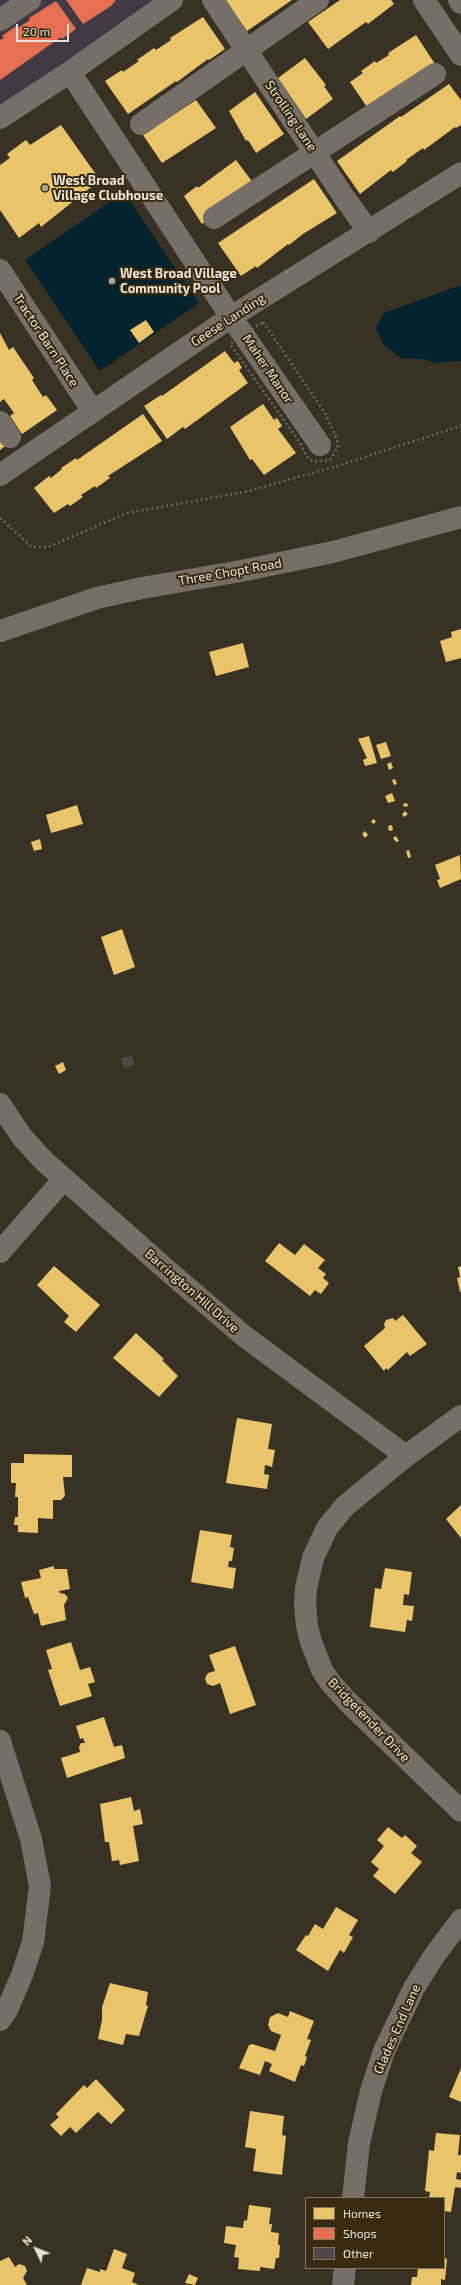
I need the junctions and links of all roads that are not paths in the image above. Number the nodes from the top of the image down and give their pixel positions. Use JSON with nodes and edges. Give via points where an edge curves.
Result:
{"nodes":[{"id":1,"x":30,"y":0,"type":"edge"},
{"id":2,"x":172,"y":0,"type":"edge"},
{"id":3,"x":213,"y":0,"type":"edge"},
{"id":4,"x":318,"y":0,"type":"edge"},
{"id":5,"x":424,"y":0,"type":"edge"},
{"id":6,"x":459,"y":0,"type":"edge"},
{"id":7,"x":461,"y":3,"type":"edge"},
{"id":8,"x":0,"y":20,"type":"edge"},
{"id":9,"x":246,"y":50,"type":"junction"},
{"id":10,"x":461,"y":55,"type":"edge"},
{"id":11,"x":70,"y":72,"type":"junction"},
{"id":12,"x":435,"y":74,"type":"dead end"},
{"id":13,"x":0,"y":118,"type":"edge"},
{"id":14,"x":141,"y":124,"type":"dead end"},
{"id":15,"x":316,"y":152,"type":"junction"},
{"id":16,"x":461,"y":173,"type":"edge"},
{"id":17,"x":214,"y":218,"type":"dead end"},
{"id":18,"x":369,"y":232,"type":"junction"},
{"id":19,"x":0,"y":270,"type":"edge"},
{"id":20,"x":231,"y":317,"type":"junction"},
{"id":21,"x":92,"y":410,"type":"junction"},
{"id":22,"x":320,"y":445,"type":"dead end"},
{"id":23,"x":0,"y":475,"type":"edge"},
{"id":24,"x":461,"y":517,"type":"edge"},
{"id":25,"x":0,"y":631,"type":"edge"},
{"id":26,"x":0,"y":1104,"type":"edge"},
{"id":27,"x":64,"y":1179,"type":"junction"},
{"id":28,"x":0,"y":1252,"type":"edge"},
{"id":29,"x":461,"y":1416,"type":"edge"},
{"id":30,"x":406,"y":1456,"type":"junction"},
{"id":31,"x":0,"y":1741,"type":"edge"},
{"id":32,"x":461,"y":1811,"type":"edge"},
{"id":33,"x":461,"y":1920,"type":"edge"},
{"id":34,"x":0,"y":2020,"type":"edge"},
{"id":35,"x":353,"y":2197,"type":"edge"},
{"id":36,"x":345,"y":2269,"type":"edge"},
{"id":37,"x":343,"y":2285,"type":"edge"}],
"edges":[{"from":1,"to":8,"type":"street"},
{"from":2,"to":11,"type":"street"},
{"from":3,"to":9,"type":"street","name":"Strolling Lane"},
{"from":4,"to":9,"type":"street"},
{"from":5,"to":10,"type":"street"},
{"from":6,"to":7,"type":"street"},
{"from":9,"to":14,"type":"street"},
{"from":9,"to":15,"type":"street","name":"Strolling Lane"},
{"from":11,"to":13,"type":"street"},
{"from":11,"to":20,"type":"street","name":"Maher Manor"},
{"from":12,"to":15,"type":"street"},
{"from":15,"to":17,"type":"street"},
{"from":15,"to":18,"type":"street","name":"Strolling Lane"},
{"from":16,"to":18,"type":"street","name":"Geese Landing"},
{"from":18,"to":20,"type":"street","name":"Geese Landing"},
{"from":19,"to":21,"type":"street","name":"Tractor Barn Place"},
{"from":20,"to":21,"type":"street","name":"Geese Landing"},
{"from":20,"to":22,"type":"street","name":"Maher Manor"},
{"from":21,"to":23,"type":"street","name":"Geese Landing"},
{"from":24,"to":25,"type":"main road","name":"Three Chopt Road","via":[[333,552],[97,598]]},
{"from":26,"to":27,"type":"street","name":"Barrington Hill Drive","via":[[22,1136]]},
{"from":27,"to":28,"type":"street"},
{"from":27,"to":30,"type":"street","name":"Barrington Hill Drive","via":[[244,1336]]},
{"from":29,"to":30,"type":"street","name":"Bridgetender Drive"},
{"from":30,"to":32,"type":"street","name":"Bridgetender Drive","via":[[345,1506],[327,1528],[318,1544],[308,1574],[305,1600],[307,1626],[322,1670],[330,1682]]},
{"from":31,"to":34,"type":"street","via":[[30,1839],[40,1886],[33,1942],[22,1975]]},
{"from":33,"to":35,"type":"street","name":"Glades End Lane","via":[[414,1988],[384,2051],[371,2091],[359,2143]]},
{"from":36,"to":37,"type":"street"}]}
